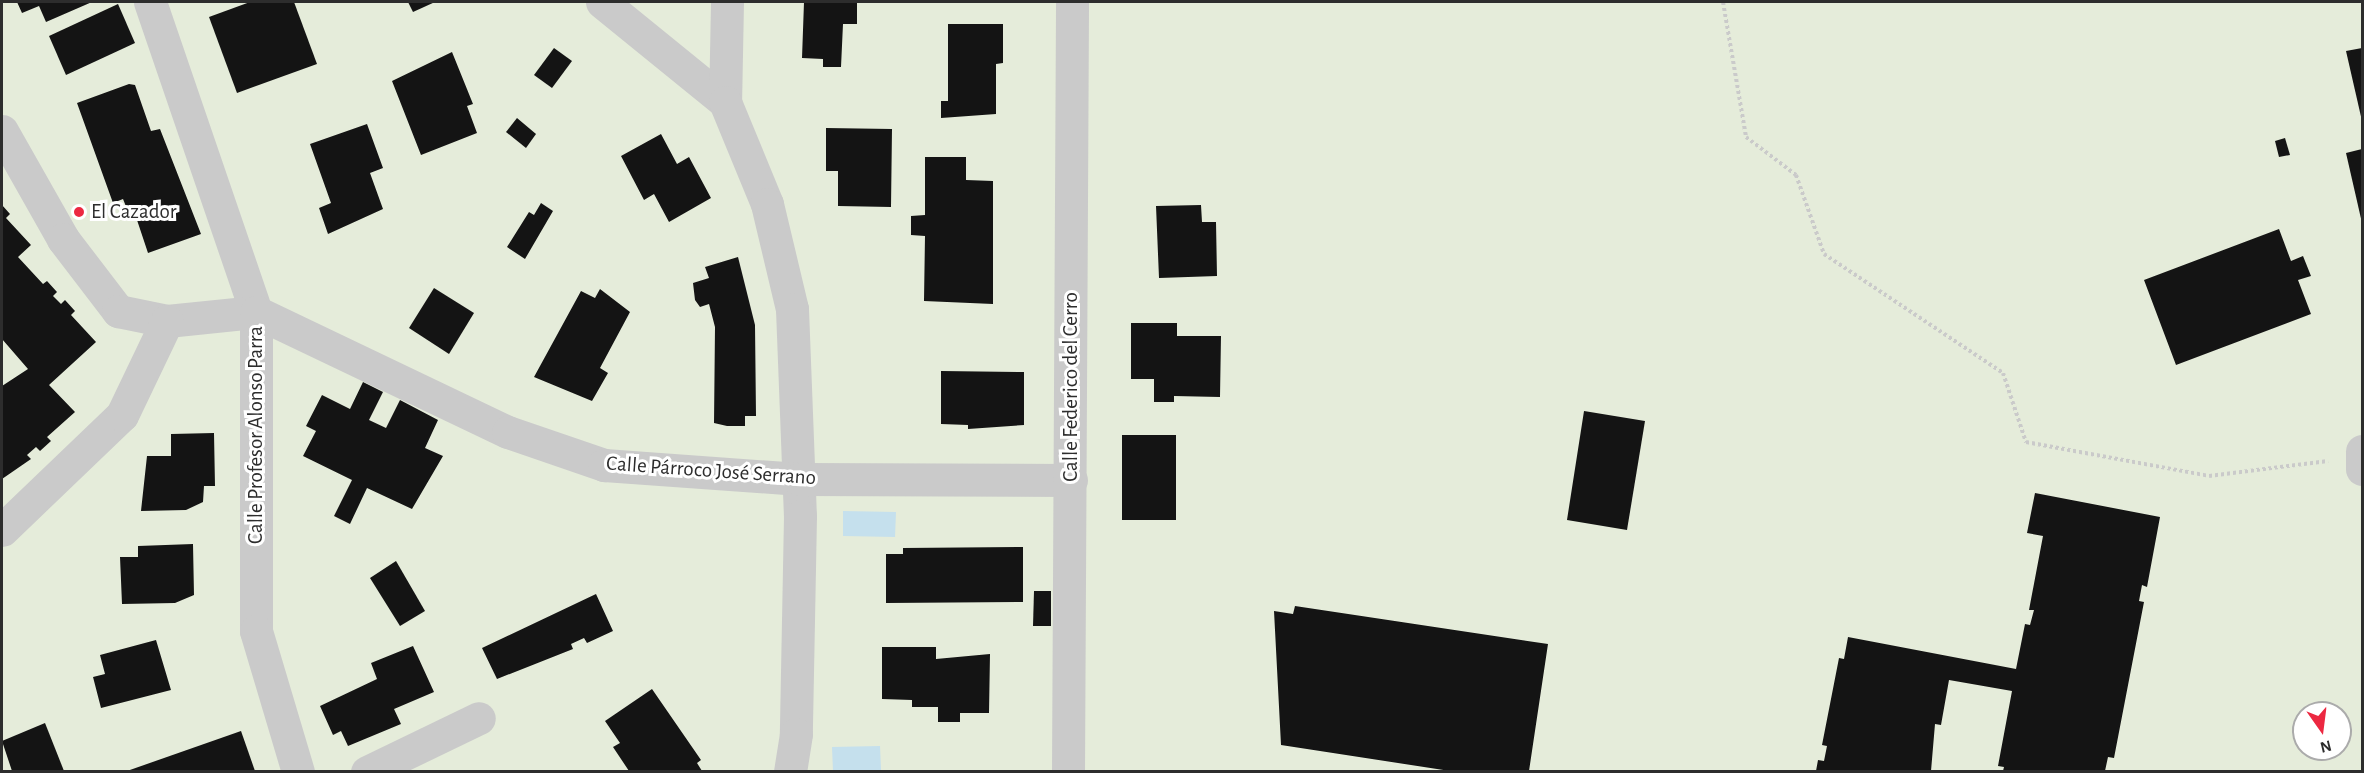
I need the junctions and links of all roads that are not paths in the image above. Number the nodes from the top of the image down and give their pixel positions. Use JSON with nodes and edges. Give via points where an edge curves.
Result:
{"nodes":[{"id":1,"x":150,"y":2,"type":"edge"},
{"id":2,"x":602,"y":2,"type":"edge"},
{"id":3,"x":727,"y":2,"type":"edge"},
{"id":4,"x":1071,"y":2,"type":"edge"},
{"id":5,"x":725,"y":102,"type":"junction"},
{"id":6,"x":2,"y":131,"type":"edge"},
{"id":7,"x":256,"y":312,"type":"junction"},
{"id":8,"x":168,"y":321,"type":"junction"},
{"id":9,"x":799,"y":479,"type":"junction"},
{"id":10,"x":1071,"y":480,"type":"junction"},
{"id":11,"x":2,"y":530,"type":"edge"},
{"id":12,"x":479,"y":718,"type":"dead end"},
{"id":13,"x":298,"y":771,"type":"edge"},
{"id":14,"x":367,"y":771,"type":"edge"},
{"id":15,"x":790,"y":771,"type":"edge"},
{"id":16,"x":1068,"y":771,"type":"edge"}],
"edges":[{"from":1,"to":7,"type":"street","name":"Calle Profesor Alonso Parra"},
{"from":2,"to":5,"type":"street"},
{"from":3,"to":5,"type":"street"},
{"from":4,"to":10,"type":"street","name":"Calle Federico del Cerro"},
{"from":5,"to":9,"type":"street","via":[[767,204],[792,309]]},
{"from":6,"to":8,"type":"street","via":[[63,238],[118,311]]},
{"from":7,"to":8,"type":"street"},
{"from":7,"to":9,"type":"street","name":"Calle Párroco José Serrano","via":[[508,432],[604,465]]},
{"from":7,"to":13,"type":"street","name":"Calle Profesor Alonso Parra","via":[[256,631]]},
{"from":8,"to":11,"type":"street","via":[[122,415]]},
{"from":9,"to":10,"type":"street","name":"Calle Párroco José Serrano"},
{"from":9,"to":15,"type":"street","via":[[796,734]]},
{"from":10,"to":16,"type":"street","name":"Calle Federico del Cerro"},
{"from":12,"to":14,"type":"street"}]}
